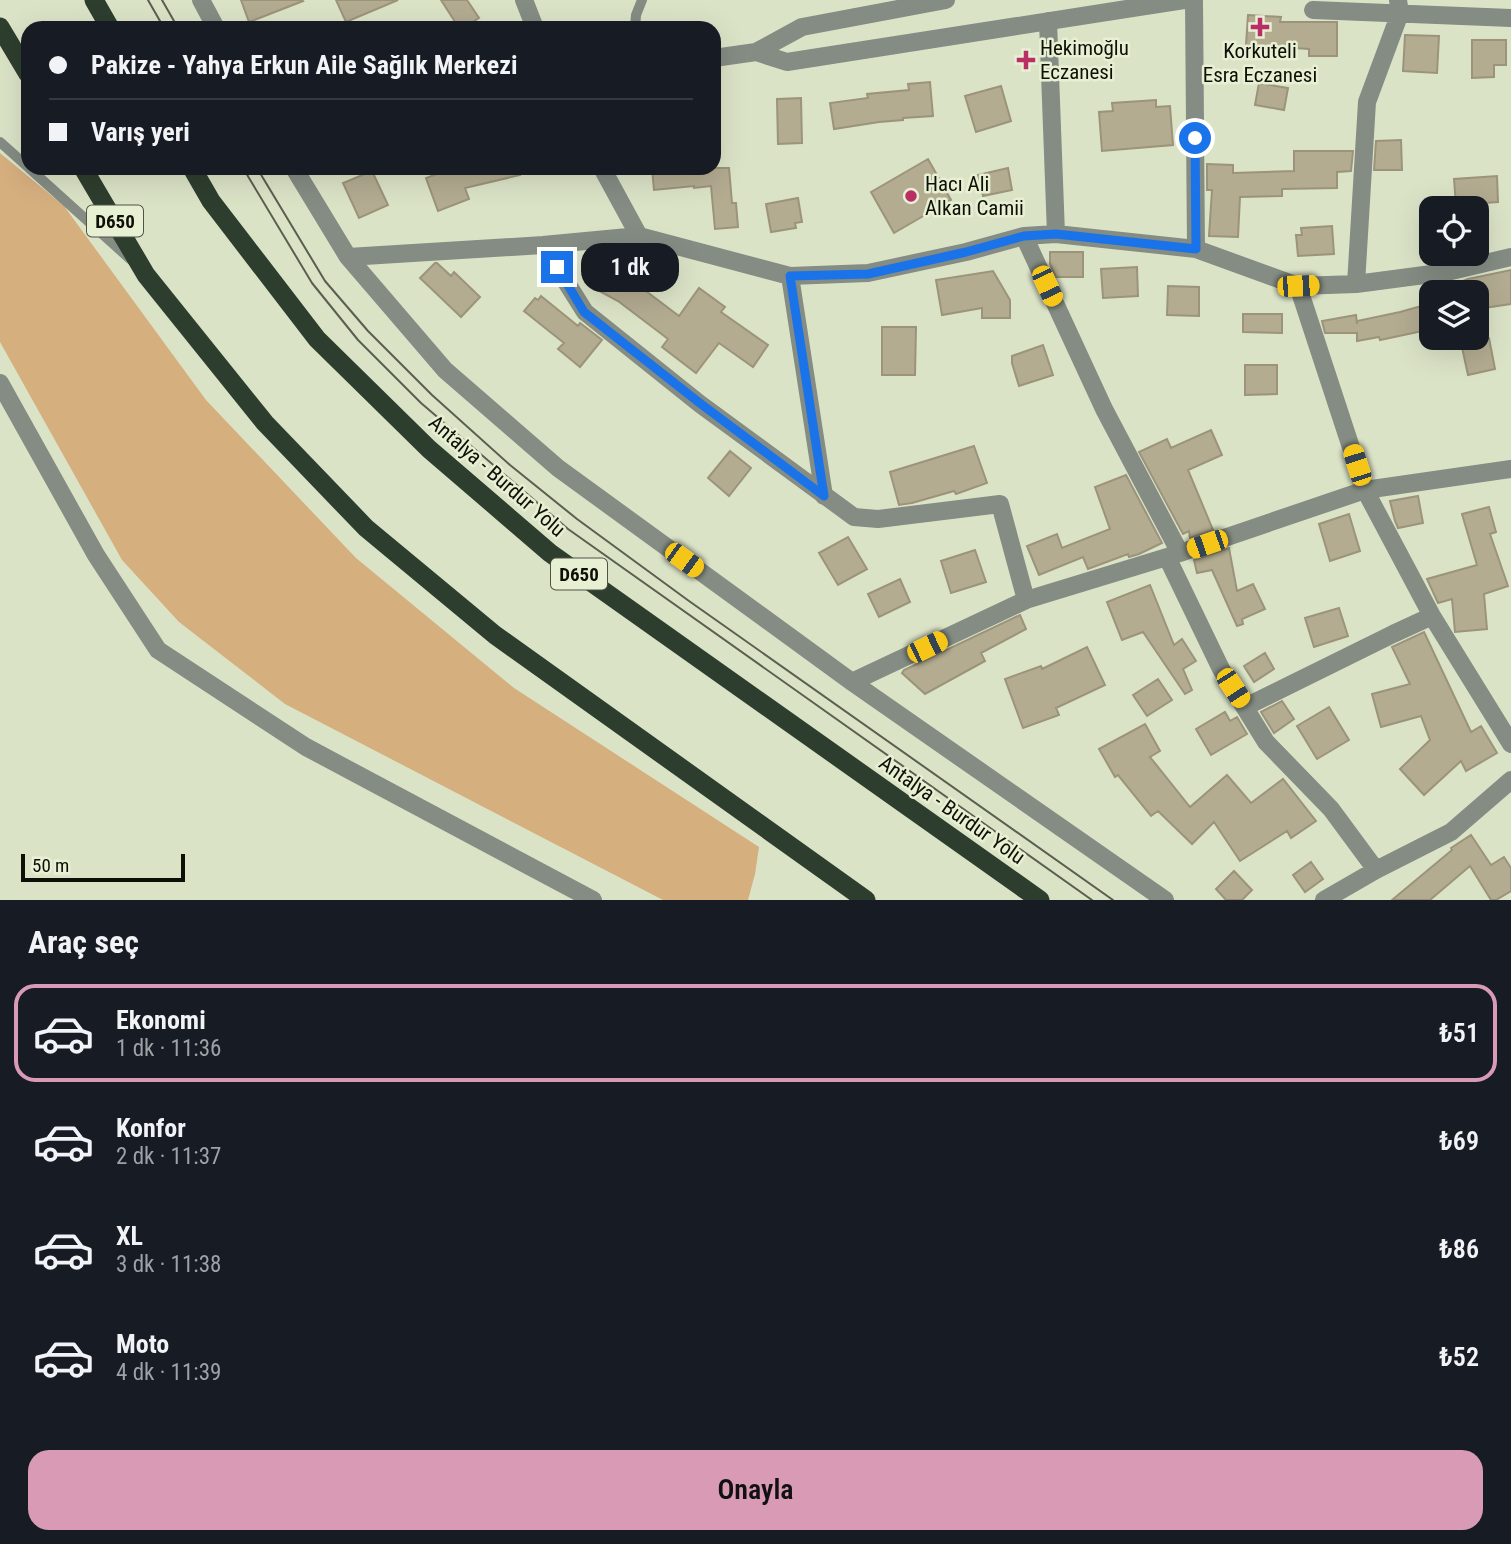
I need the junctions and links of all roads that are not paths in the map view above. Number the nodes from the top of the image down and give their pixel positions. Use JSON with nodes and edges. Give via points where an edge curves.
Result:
{"nodes":[{"id":1,"x":94,"y":0,"type":"edge"},
{"id":2,"x":201,"y":0,"type":"edge"},
{"id":3,"x":524,"y":0,"type":"edge"},
{"id":4,"x":642,"y":0,"type":"edge"},
{"id":5,"x":946,"y":0,"type":"edge"},
{"id":6,"x":1184,"y":0,"type":"edge"},
{"id":7,"x":1194,"y":0,"type":"edge"},
{"id":8,"x":1399,"y":6,"type":"edge"},
{"id":9,"x":1312,"y":10,"type":"dead end"},
{"id":10,"x":1511,"y":18,"type":"edge"},
{"id":11,"x":106,"y":21,"type":"edge"},
{"id":12,"x":212,"y":21,"type":"edge"},
{"id":13,"x":532,"y":21,"type":"edge"},
{"id":14,"x":636,"y":21,"type":"edge"},
{"id":15,"x":1048,"y":21,"type":"junction"},
{"id":16,"x":0,"y":27,"type":"edge"},
{"id":17,"x":756,"y":52,"type":"junction"},
{"id":18,"x":721,"y":57,"type":"edge"},
{"id":19,"x":21,"y":62,"type":"edge"},
{"id":20,"x":0,"y":142,"type":"edge"},
{"id":21,"x":21,"y":162,"type":"edge"},
{"id":22,"x":36,"y":175,"type":"edge"},
{"id":23,"x":87,"y":175,"type":"edge"},
{"id":24,"x":196,"y":175,"type":"edge"},
{"id":25,"x":298,"y":175,"type":"edge"},
{"id":26,"x":606,"y":175,"type":"edge"},
{"id":27,"x":1056,"y":234,"type":"junction"},
{"id":28,"x":639,"y":236,"type":"junction"},
{"id":29,"x":1024,"y":236,"type":"junction"},
{"id":30,"x":543,"y":245,"type":"junction"},
{"id":31,"x":1196,"y":249,"type":"junction"},
{"id":32,"x":348,"y":257,"type":"junction"},
{"id":33,"x":1511,"y":257,"type":"edge"},
{"id":34,"x":146,"y":275,"type":"junction"},
{"id":35,"x":790,"y":276,"type":"junction"},
{"id":36,"x":1356,"y":284,"type":"junction"},
{"id":37,"x":1298,"y":286,"type":"junction"},
{"id":38,"x":0,"y":383,"type":"edge"},
{"id":39,"x":1511,"y":469,"type":"edge"},
{"id":40,"x":1365,"y":490,"type":"junction"},
{"id":41,"x":824,"y":496,"type":"junction"},
{"id":42,"x":1174,"y":555,"type":"junction"},
{"id":43,"x":1026,"y":600,"type":"junction"},
{"id":44,"x":1432,"y":616,"type":"junction"},
{"id":45,"x":852,"y":682,"type":"junction"},
{"id":46,"x":1245,"y":707,"type":"junction"},
{"id":47,"x":1511,"y":744,"type":"edge"},
{"id":48,"x":1510,"y":784,"type":"edge"},
{"id":49,"x":1376,"y":870,"type":"junction"},
{"id":50,"x":593,"y":900,"type":"edge"},
{"id":51,"x":866,"y":900,"type":"edge"},
{"id":52,"x":1040,"y":900,"type":"edge"},
{"id":53,"x":1165,"y":900,"type":"edge"},
{"id":54,"x":1324,"y":900,"type":"edge"}],
"edges":[{"from":1,"to":11,"type":"highway"},
{"from":2,"to":12,"type":"street"},
{"from":3,"to":13,"type":"street"},
{"from":4,"to":14,"type":"lane"},
{"from":5,"to":17,"type":"street","via":[[802,27]]},
{"from":6,"to":15,"type":"street"},
{"from":7,"to":31,"type":"street"},
{"from":8,"to":9,"type":"street"},
{"from":8,"to":10,"type":"street"},
{"from":8,"to":36,"type":"street","via":[[1367,102]]},
{"from":15,"to":17,"type":"street","via":[[788,62]]},
{"from":15,"to":27,"type":"street"},
{"from":16,"to":19,"type":"highway"},
{"from":17,"to":18,"type":"street"},
{"from":20,"to":21,"type":"lane"},
{"from":22,"to":34,"type":"lane"},
{"from":23,"to":34,"type":"highway","number":"D650"},
{"from":24,"to":52,"type":"highway","name":"Antalya - Burdur Yolu","number":"D650","via":[[317,339],[429,449],[550,553]]},
{"from":25,"to":32,"type":"street"},
{"from":26,"to":28,"type":"street"},
{"from":27,"to":29,"type":"street"},
{"from":27,"to":31,"type":"street"},
{"from":28,"to":30,"type":"street"},
{"from":28,"to":35,"type":"street"},
{"from":29,"to":35,"type":"street","via":[[868,274]]},
{"from":29,"to":42,"type":"street"},
{"from":30,"to":32,"type":"street"},
{"from":30,"to":41,"type":"street","via":[[584,312]]},
{"from":31,"to":37,"type":"street"},
{"from":32,"to":45,"type":"street","via":[[445,370],[558,468]]},
{"from":33,"to":36,"type":"street","via":[[1447,272]]},
{"from":34,"to":51,"type":"highway","number":"D650","via":[[265,423],[366,528],[495,635]]},
{"from":35,"to":41,"type":"street"},
{"from":36,"to":37,"type":"street"},
{"from":37,"to":40,"type":"street"},
{"from":38,"to":50,"type":"street","via":[[96,555],[158,650],[306,747]]},
{"from":39,"to":40,"type":"street"},
{"from":40,"to":42,"type":"street"},
{"from":40,"to":44,"type":"street"},
{"from":41,"to":43,"type":"street","via":[[854,517],[878,519],[1000,504]]},
{"from":42,"to":43,"type":"street"},
{"from":42,"to":46,"type":"street","via":[[1221,669]]},
{"from":43,"to":45,"type":"street"},
{"from":44,"to":46,"type":"street"},
{"from":44,"to":47,"type":"street"},
{"from":45,"to":53,"type":"street"},
{"from":46,"to":49,"type":"street","via":[[1266,741],[1331,809]]},
{"from":48,"to":49,"type":"street","via":[[1451,832]]},
{"from":49,"to":54,"type":"street"}]}
